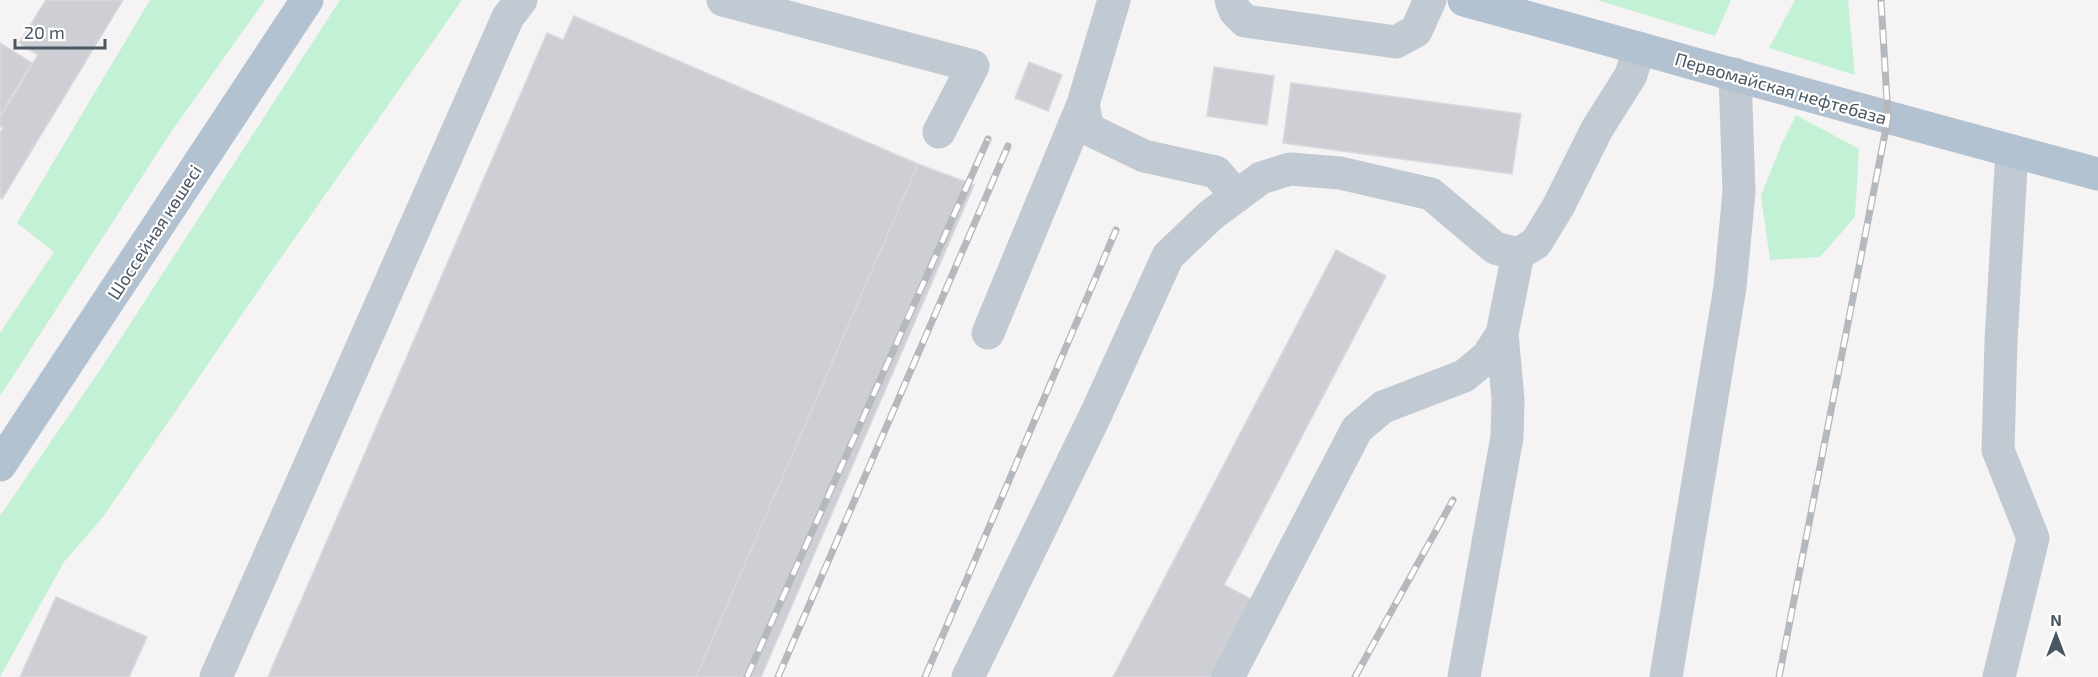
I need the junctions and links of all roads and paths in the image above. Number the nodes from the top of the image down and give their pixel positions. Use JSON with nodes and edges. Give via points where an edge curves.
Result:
{"nodes":[{"id":1,"x":307,"y":0,"type":"edge"},
{"id":2,"x":521,"y":0,"type":"edge"},
{"id":3,"x":723,"y":0,"type":"edge"},
{"id":4,"x":1114,"y":0,"type":"edge"},
{"id":5,"x":1231,"y":0,"type":"edge"},
{"id":6,"x":1430,"y":0,"type":"edge"},
{"id":7,"x":1464,"y":0,"type":"edge"},
{"id":8,"x":1639,"y":48,"type":"junction"},
{"id":9,"x":1735,"y":74,"type":"junction"},
{"id":10,"x":1083,"y":104,"type":"junction"},
{"id":11,"x":939,"y":132,"type":"dead end"},
{"id":12,"x":2012,"y":151,"type":"junction"},
{"id":13,"x":2098,"y":174,"type":"edge"},
{"id":14,"x":1237,"y":196,"type":"junction"},
{"id":15,"x":1518,"y":254,"type":"junction"},
{"id":16,"x":988,"y":333,"type":"dead end"},
{"id":17,"x":1502,"y":334,"type":"junction"},
{"id":18,"x":0,"y":465,"type":"edge"},
{"id":19,"x":216,"y":677,"type":"edge"},
{"id":20,"x":968,"y":677,"type":"edge"},
{"id":21,"x":1228,"y":677,"type":"edge"},
{"id":22,"x":1464,"y":677,"type":"edge"},
{"id":23,"x":1666,"y":677,"type":"edge"},
{"id":24,"x":1999,"y":677,"type":"edge"}],
"edges":[{"from":1,"to":18,"type":"main road","name":"Шоссейная көшесі"},
{"from":2,"to":19,"type":"lane","via":[[508,17]]},
{"from":3,"to":11,"type":"lane","via":[[973,66]]},
{"from":4,"to":10,"type":"lane"},
{"from":5,"to":6,"type":"lane","via":[[1234,11],[1245,21],[1396,42],[1416,31]]},
{"from":7,"to":8,"type":"main road","name":"Первомайская нефтебаза"},
{"from":8,"to":9,"type":"main road","name":"Первомайская нефтебаза"},
{"from":8,"to":15,"type":"lane","via":[[1631,75],[1597,129],[1558,207],[1536,243]]},
{"from":9,"to":12,"type":"main road","name":"Первомайская нефтебаза"},
{"from":9,"to":23,"type":"lane","via":[[1739,192],[1730,286]]},
{"from":10,"to":14,"type":"lane","via":[[1088,129],[1144,156],[1216,172]]},
{"from":10,"to":16,"type":"lane"},
{"from":12,"to":13,"type":"main road","name":"Первомайская нефтебаза"},
{"from":12,"to":24,"type":"lane","via":[[1998,450],[2033,538]]},
{"from":14,"to":15,"type":"lane","via":[[1261,178],[1290,169],[1340,173],[1431,194],[1495,248]]},
{"from":14,"to":20,"type":"lane","via":[[1168,256]]},
{"from":15,"to":17,"type":"lane"},
{"from":17,"to":21,"type":"lane","via":[[1487,357],[1464,376],[1383,406],[1357,429]]},
{"from":17,"to":22,"type":"lane","via":[[1509,399],[1507,437]]}]}
